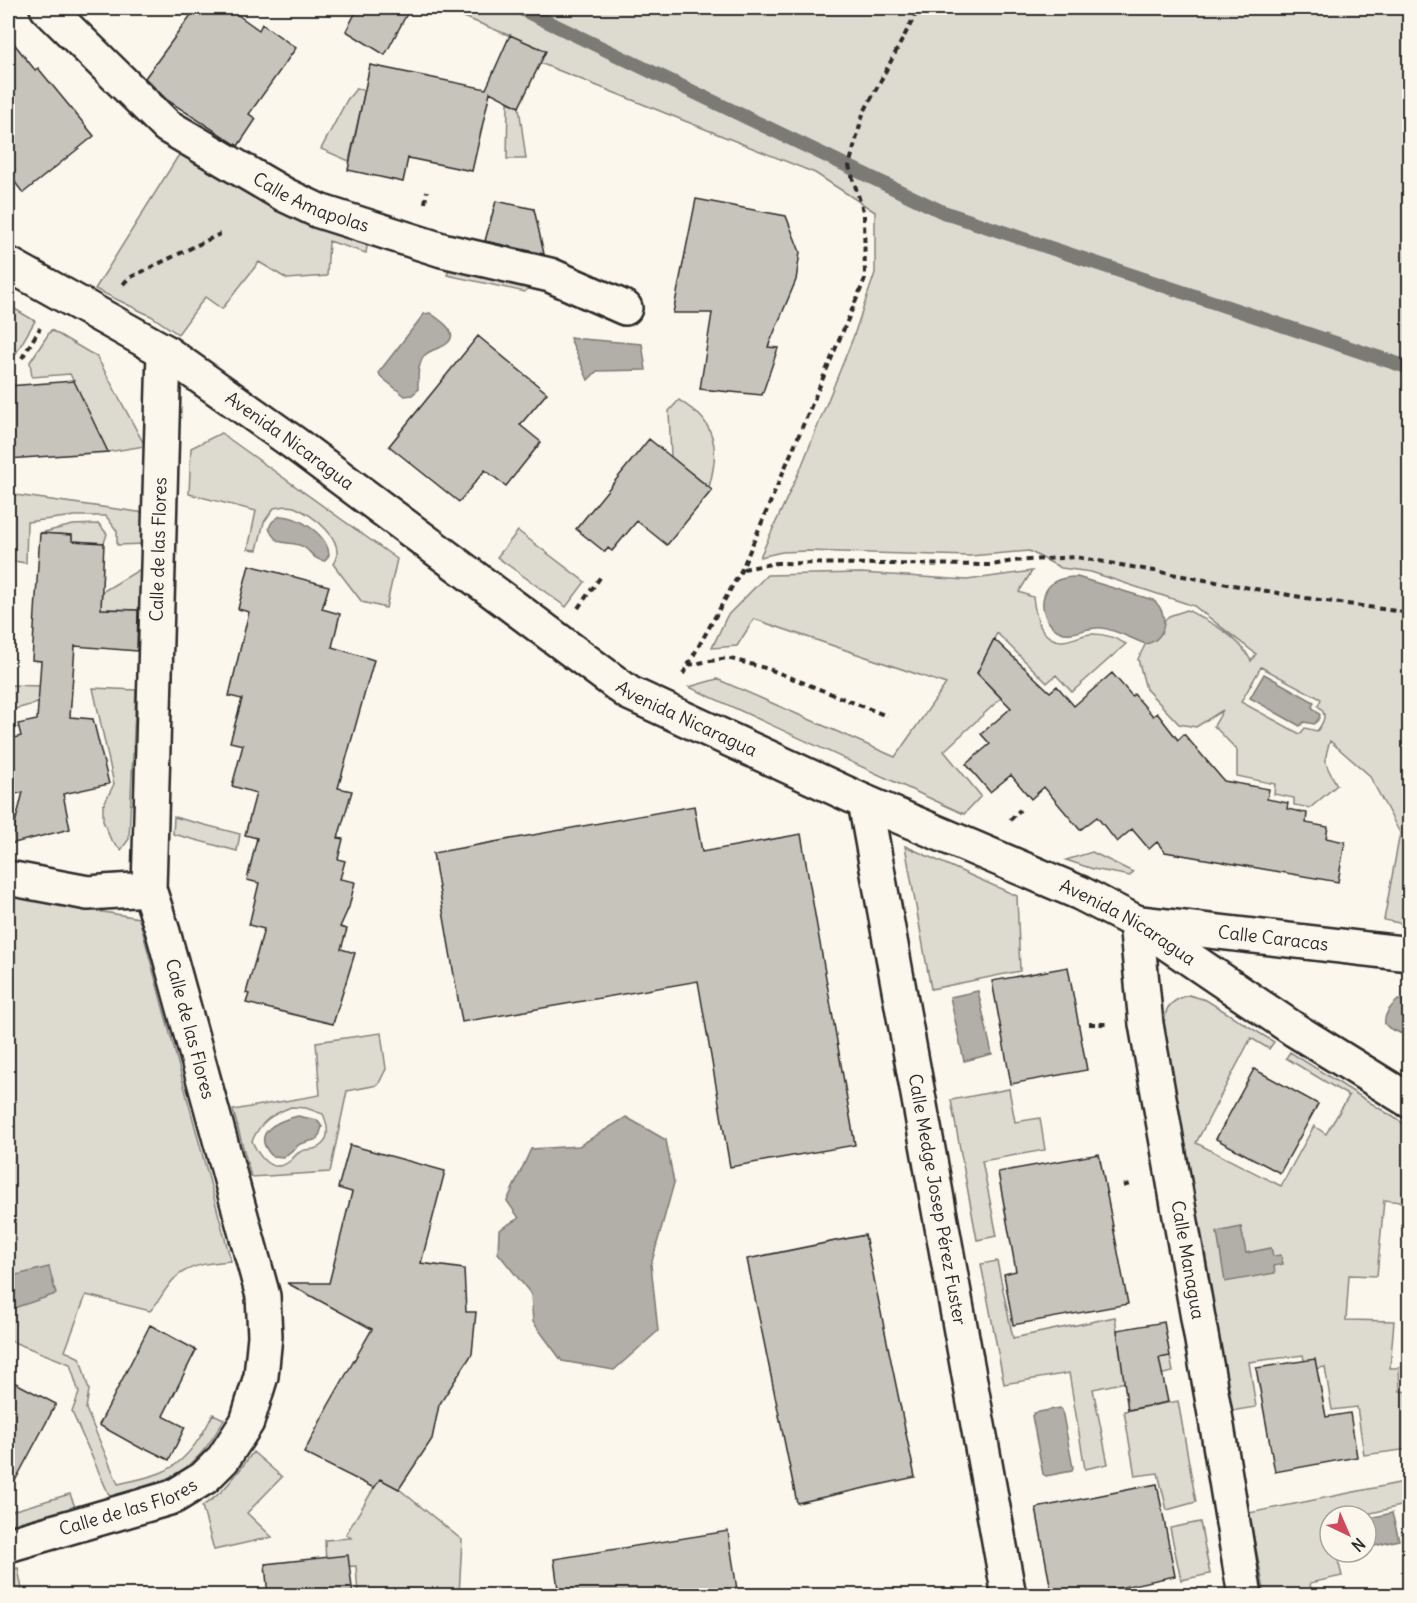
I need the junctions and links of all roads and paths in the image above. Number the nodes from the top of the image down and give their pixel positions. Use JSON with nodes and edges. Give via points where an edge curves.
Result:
{"nodes":[{"id":1,"x":47,"y":8,"type":"edge"},
{"id":2,"x":919,"y":8,"type":"edge"},
{"id":3,"x":220,"y":234,"type":"dead end"},
{"id":4,"x":8,"y":264,"type":"edge"},
{"id":5,"x":625,"y":308,"type":"dead end"},
{"id":6,"x":98,"y":315,"type":"junction"},
{"id":7,"x":164,"y":351,"type":"junction"},
{"id":8,"x":742,"y":569,"type":"junction"},
{"id":9,"x":1410,"y":613,"type":"edge"},
{"id":10,"x":687,"y":665,"type":"junction"},
{"id":11,"x":663,"y":709,"type":"junction"},
{"id":12,"x":887,"y":716,"type":"dead end"},
{"id":13,"x":865,"y":802,"type":"junction"},
{"id":14,"x":8,"y":878,"type":"edge"},
{"id":15,"x":149,"y":889,"type":"junction"},
{"id":16,"x":1136,"y":922,"type":"junction"},
{"id":17,"x":1410,"y":954,"type":"edge"},
{"id":18,"x":1410,"y":1101,"type":"edge"},
{"id":19,"x":8,"y":1545,"type":"edge"},
{"id":20,"x":1009,"y":1596,"type":"edge"},
{"id":21,"x":1245,"y":1596,"type":"edge"}],
"edges":[{"from":1,"to":5,"type":"street","name":"Calle Amapolas","via":[[167,126],[285,195],[319,211],[442,250],[550,275]]},
{"from":2,"to":8,"type":"path","via":[[862,114],[849,166],[864,214],[865,279]]},
{"from":3,"to":6,"type":"path","via":[[129,278],[110,296]]},
{"from":4,"to":6,"type":"street","name":"Avenida Nicaragua"},
{"from":6,"to":7,"type":"street","name":"Avenida Nicaragua"},
{"from":7,"to":11,"type":"street","name":"Avenida Nicaragua","via":[[629,693]]},
{"from":7,"to":15,"type":"street","name":"Calle de las Flores"},
{"from":8,"to":9,"type":"path","via":[[777,563],[992,565],[1076,556]]},
{"from":8,"to":10,"type":"path"},
{"from":10,"to":11,"type":"path"},
{"from":10,"to":12,"type":"path","via":[[727,658],[769,669]]},
{"from":11,"to":13,"type":"street","name":"Avenida Nicaragua"},
{"from":13,"to":16,"type":"street","name":"Avenida Nicaragua"},
{"from":13,"to":20,"type":"street","name":"Calle Medge Josep Pérez Fuster"},
{"from":14,"to":15,"type":"street","via":[[88,893]]},
{"from":15,"to":19,"type":"street","name":"Calle de las Flores","via":[[262,1296],[265,1336],[261,1376],[247,1422],[223,1459],[204,1478],[173,1497]]},
{"from":16,"to":17,"type":"street","name":"Calle Caracas"},
{"from":16,"to":18,"type":"street","name":"Avenida Nicaragua","via":[[1295,1030]]},
{"from":16,"to":21,"type":"street","name":"Calle Managua","via":[[1146,1024]]}]}
